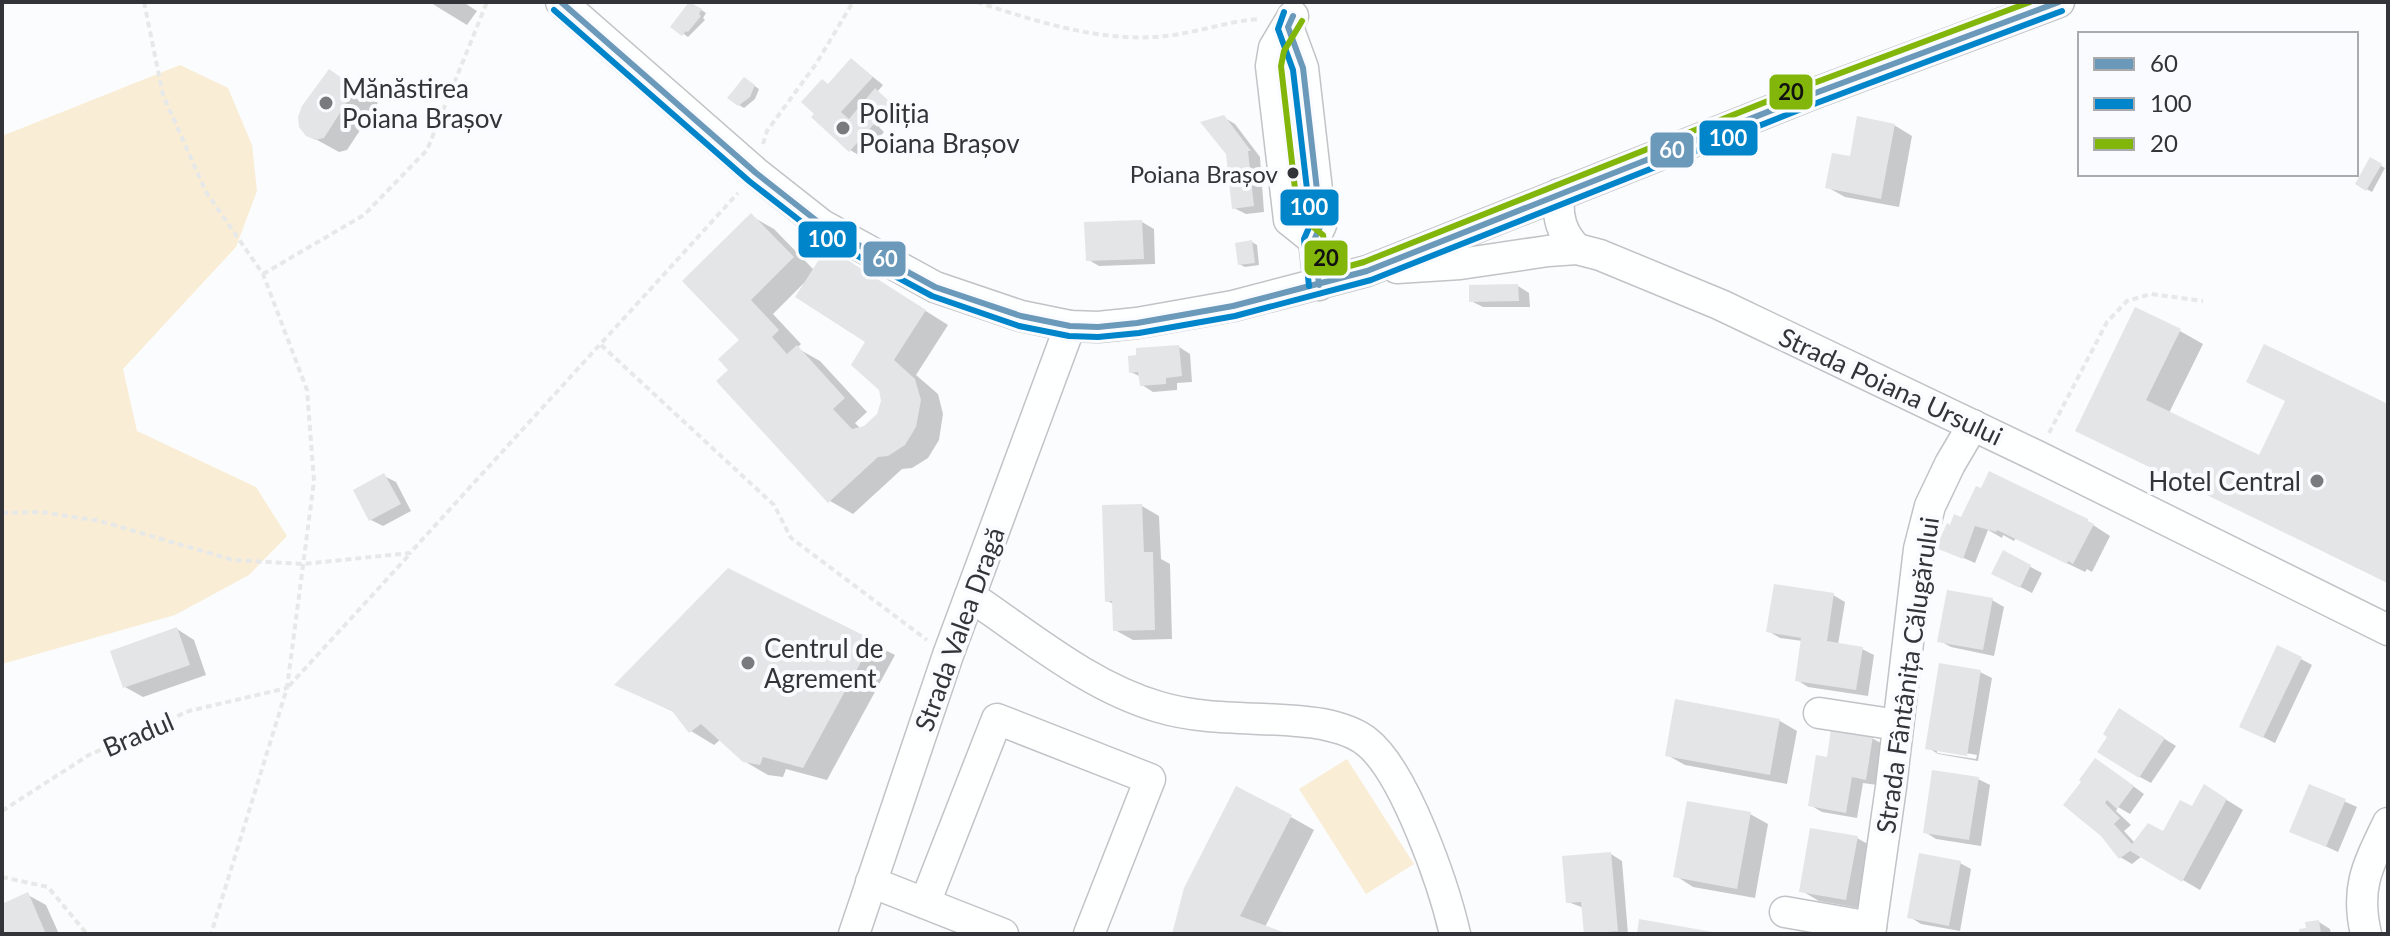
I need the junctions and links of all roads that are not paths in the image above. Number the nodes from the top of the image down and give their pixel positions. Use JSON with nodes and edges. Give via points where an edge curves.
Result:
{"nodes":[{"id":1,"x":561,"y":2,"type":"edge"},
{"id":2,"x":2059,"y":2,"type":"edge"},
{"id":3,"x":1289,"y":15,"type":"edge"},
{"id":4,"x":1559,"y":194,"type":"junction"},
{"id":5,"x":1314,"y":243,"type":"junction"},
{"id":6,"x":1577,"y":249,"type":"junction"},
{"id":7,"x":1367,"y":271,"type":"junction"},
{"id":8,"x":1319,"y":285,"type":"junction"},
{"id":9,"x":1070,"y":326,"type":"junction"},
{"id":10,"x":1973,"y":425,"type":"junction"},
{"id":11,"x":970,"y":596,"type":"junction"},
{"id":12,"x":2388,"y":630,"type":"edge"},
{"id":13,"x":1819,"y":713,"type":"dead end"},
{"id":14,"x":1898,"y":725,"type":"junction"},
{"id":15,"x":2388,"y":823,"type":"edge"},
{"id":16,"x":871,"y":882,"type":"junction"},
{"id":17,"x":925,"y":903,"type":"junction"},
{"id":18,"x":1785,"y":912,"type":"dead end"},
{"id":19,"x":1871,"y":930,"type":"edge"},
{"id":20,"x":852,"y":932,"type":"edge"},
{"id":21,"x":1003,"y":934,"type":"edge"},
{"id":22,"x":1089,"y":934,"type":"edge"},
{"id":23,"x":1455,"y":934,"type":"edge"},
{"id":24,"x":2366,"y":934,"type":"edge"}],
"edges":[{"from":1,"to":9,"type":"street","via":[[822,225],[935,287]]},
{"from":2,"to":4,"type":"street"},
{"from":3,"to":5,"type":"street","via":[[1301,24],[1311,72],[1329,211],[1328,233]]},
{"from":3,"to":5,"type":"street","via":[[1271,66],[1289,220]]},
{"from":4,"to":6,"type":"street","via":[[1561,226]]},
{"from":4,"to":7,"type":"street"},
{"from":5,"to":8,"type":"street"},
{"from":6,"to":7,"type":"street","name":"Strada Poiana Ursului"},
{"from":6,"to":10,"type":"street","name":"Strada Poiana Ursului","via":[[1721,305]]},
{"from":7,"to":8,"type":"street"},
{"from":8,"to":9,"type":"street","via":[[1181,316]]},
{"from":9,"to":11,"type":"street","name":"Strada Valea Dragă"},
{"from":10,"to":12,"type":"street","name":"Strada Poiana Ursului"},
{"from":10,"to":14,"type":"street","name":"Strada Fântânița Călugărului","via":[[1930,506],[1919,549]]},
{"from":11,"to":16,"type":"street","name":"Strada Valea Dragă"},
{"from":11,"to":23,"type":"street","via":[[1073,667],[1155,706],[1189,716],[1321,724],[1366,741],[1385,760],[1426,843]]},
{"from":13,"to":14,"type":"street"},
{"from":14,"to":19,"type":"street","name":"Strada Fântânița Călugărului"},
{"from":15,"to":24,"type":"street","via":[[2362,890]]},
{"from":16,"to":17,"type":"street"},
{"from":16,"to":20,"type":"street","name":"Strada Valea Dragă"},
{"from":17,"to":21,"type":"street"},
{"from":17,"to":22,"type":"street","via":[[997,719],[1150,779]]},
{"from":18,"to":19,"type":"street"}]}
